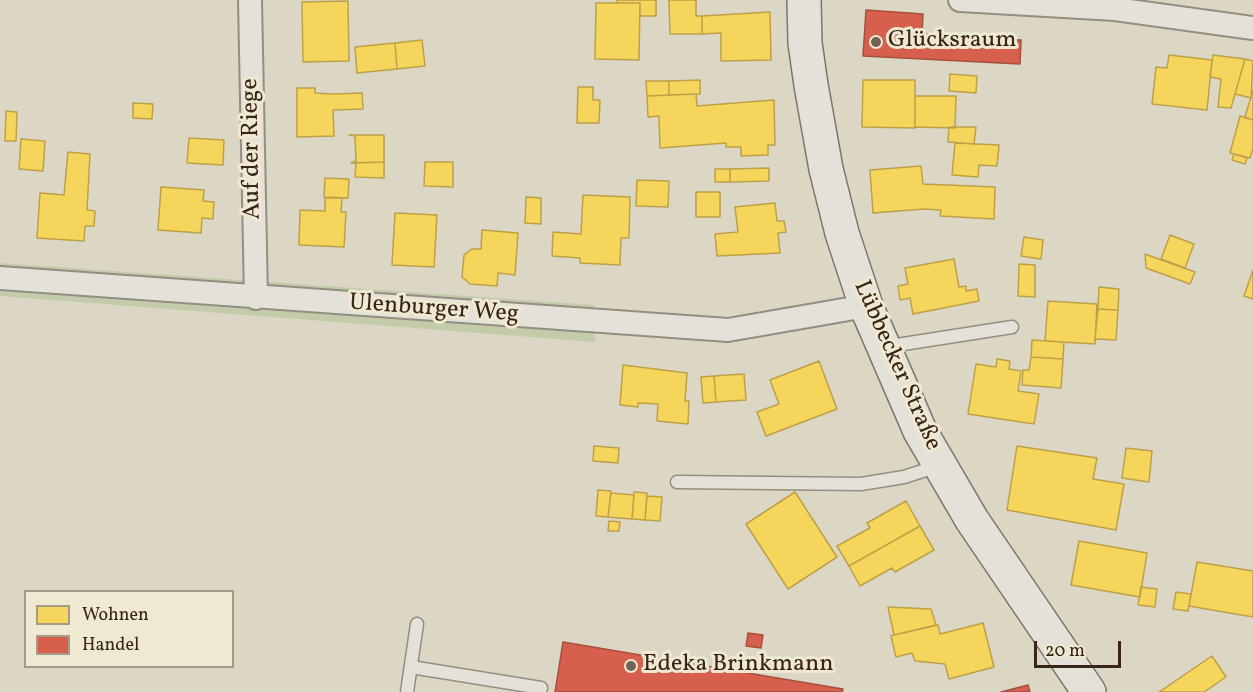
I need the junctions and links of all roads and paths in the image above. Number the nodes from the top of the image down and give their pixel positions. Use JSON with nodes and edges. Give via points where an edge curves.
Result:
{"nodes":[{"id":1,"x":250,"y":0,"type":"edge"},
{"id":2,"x":804,"y":0,"type":"edge"},
{"id":3,"x":960,"y":0,"type":"edge"},
{"id":4,"x":1253,"y":28,"type":"edge"},
{"id":5,"x":0,"y":279,"type":"edge"},
{"id":6,"x":256,"y":298,"type":"junction"},
{"id":7,"x":866,"y":306,"type":"junction"},
{"id":8,"x":1012,"y":327,"type":"dead end"},
{"id":9,"x":883,"y":348,"type":"junction"},
{"id":10,"x":941,"y":465,"type":"junction"},
{"id":11,"x":677,"y":482,"type":"dead end"},
{"id":12,"x":417,"y":624,"type":"dead end"},
{"id":13,"x":411,"y":667,"type":"junction"},
{"id":14,"x":542,"y":688,"type":"dead end"},
{"id":15,"x":407,"y":692,"type":"edge"},
{"id":16,"x":1089,"y":692,"type":"edge"}],
"edges":[{"from":1,"to":6,"type":"street","name":"Auf der Riege"},
{"from":2,"to":7,"type":"main road","name":"Lübbecker Straße","via":[[806,43],[822,147],[842,233]]},
{"from":3,"to":4,"type":"street","via":[[1115,9]]},
{"from":5,"to":6,"type":"street","name":"Ulenburger Weg"},
{"from":6,"to":7,"type":"street","name":"Ulenburger Weg","via":[[728,330]]},
{"from":7,"to":9,"type":"main road","name":"Lübbecker Straße"},
{"from":8,"to":9,"type":"lane"},
{"from":9,"to":10,"type":"main road","name":"Lübbecker Straße","via":[[920,431]]},
{"from":10,"to":11,"type":"lane","via":[[904,477],[861,484]]},
{"from":10,"to":16,"type":"main road","name":"Lübbecker Straße","via":[[972,520]]},
{"from":12,"to":13,"type":"lane"},
{"from":13,"to":14,"type":"lane"},
{"from":13,"to":15,"type":"lane"}]}
